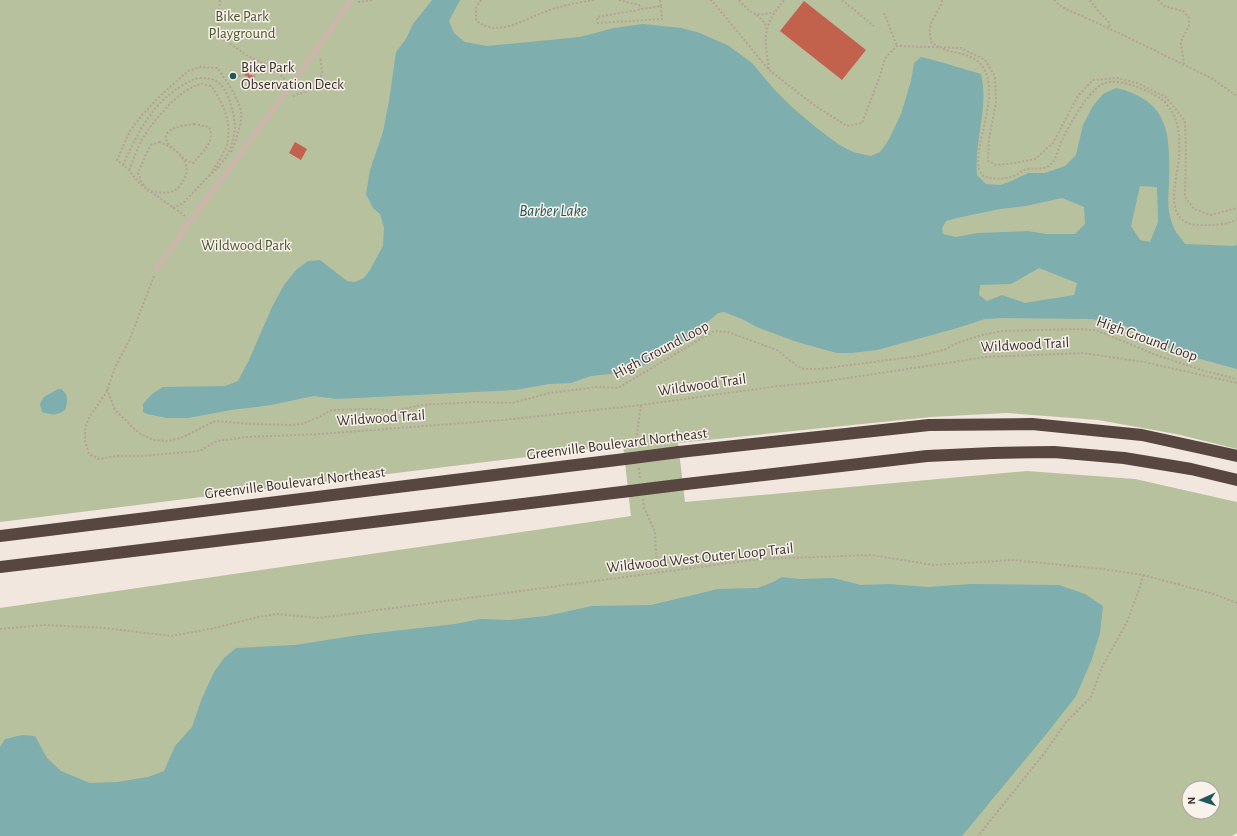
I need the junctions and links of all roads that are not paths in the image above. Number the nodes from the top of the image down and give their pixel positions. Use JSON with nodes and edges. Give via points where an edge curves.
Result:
{"nodes":[{"id":1,"x":353,"y":1,"type":"edge"},
{"id":2,"x":156,"y":269,"type":"road end"},
{"id":3,"x":1237,"y":456,"type":"edge"},
{"id":4,"x":1237,"y":480,"type":"edge"},
{"id":5,"x":0,"y":536,"type":"edge"},
{"id":6,"x":0,"y":567,"type":"edge"}],
"edges":[{"from":1,"to":2,"type":"lane"},
{"from":3,"to":5,"type":"highway","name":"Greenville Boulevard Northeast","bridge":true,"via":[[1142,435],[1032,424],[929,425],[679,452]]},
{"from":4,"to":6,"type":"highway","bridge":true,"via":[[1191,469],[1124,458],[1054,452],[927,456]]}]}
